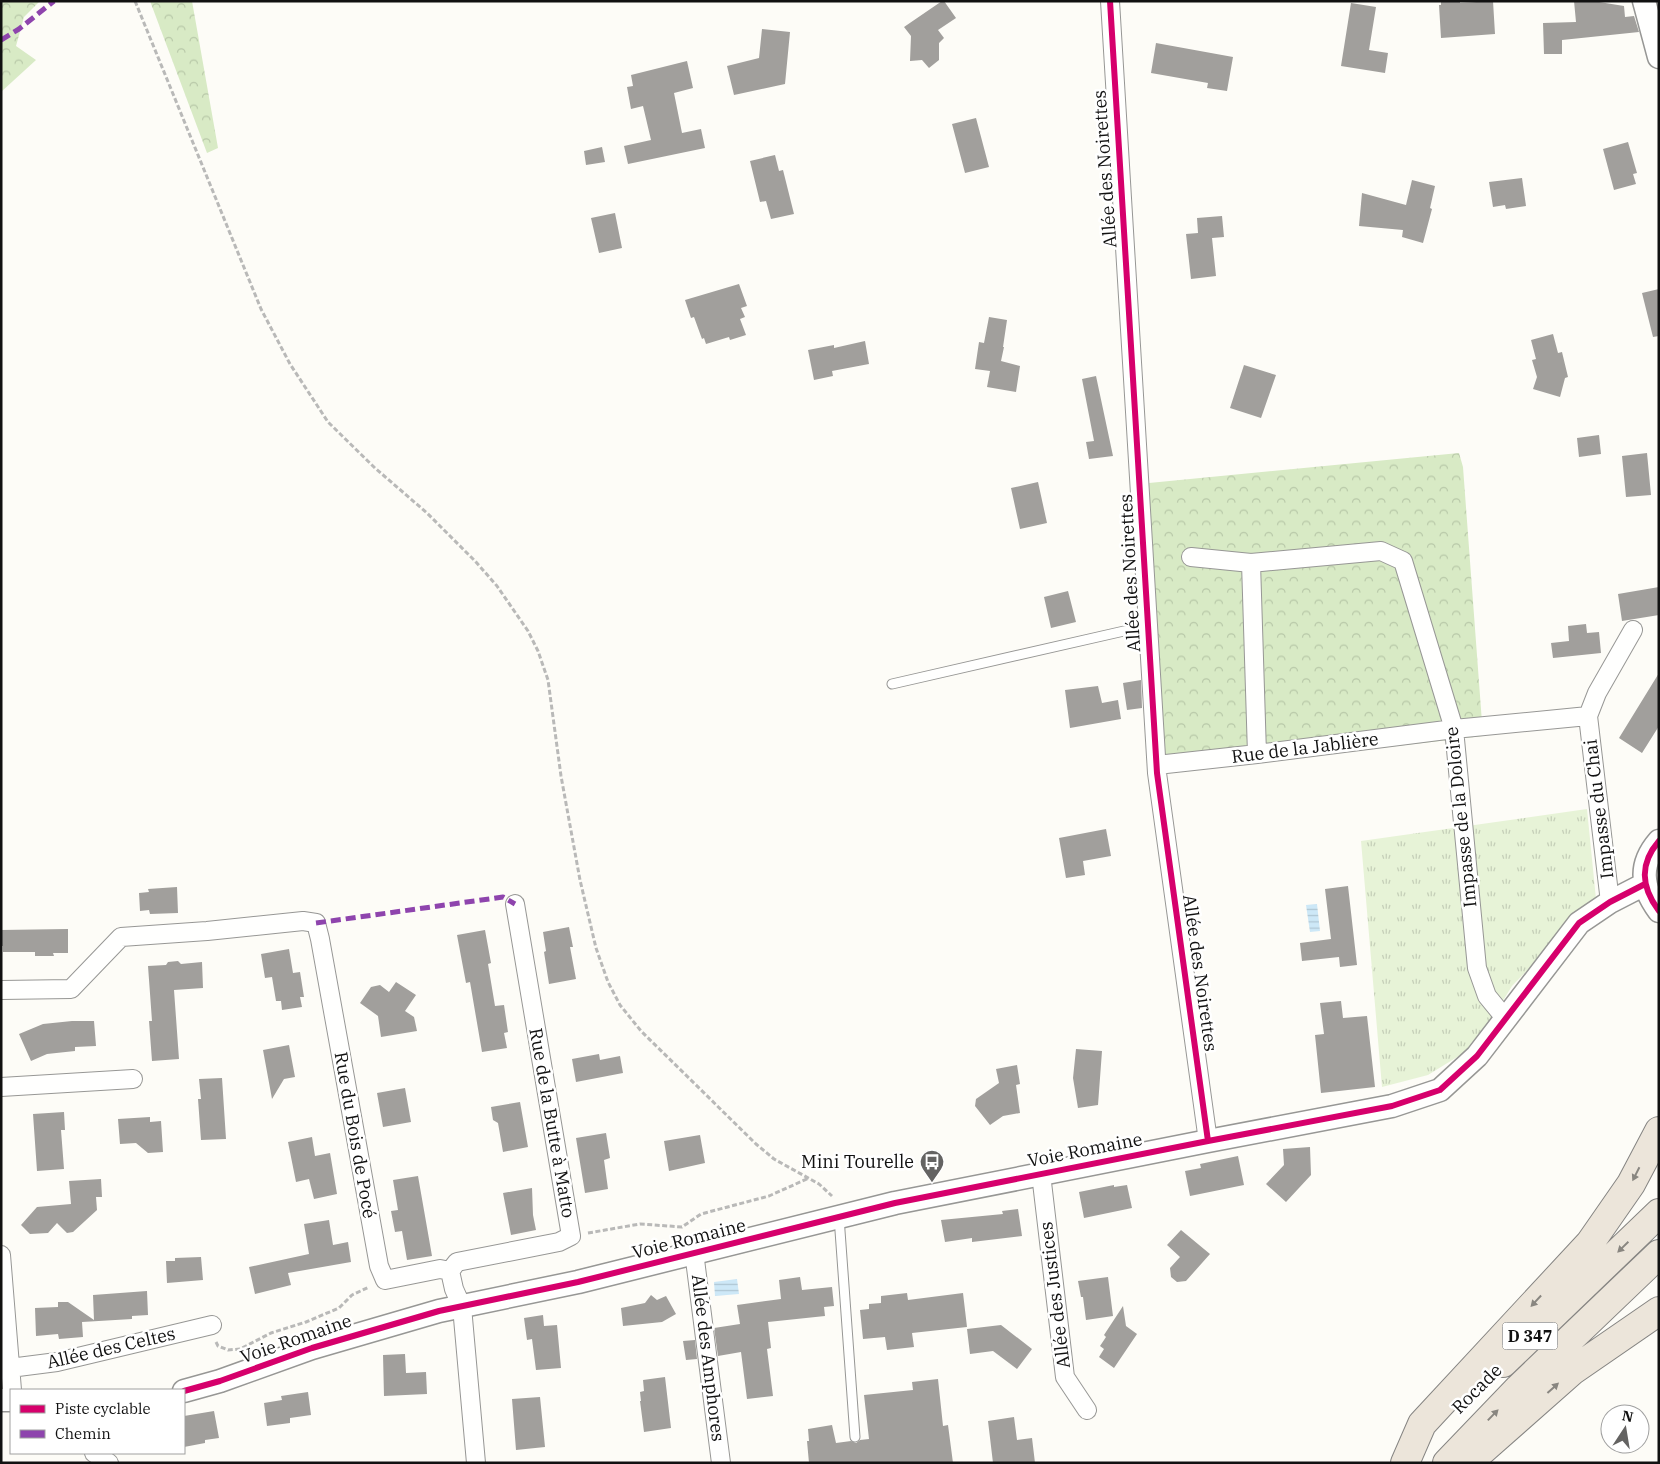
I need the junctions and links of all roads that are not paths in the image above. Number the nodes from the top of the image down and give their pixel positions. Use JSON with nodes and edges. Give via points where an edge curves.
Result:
{"nodes":[{"id":1,"x":1110,"y":1,"type":"edge"},
{"id":2,"x":1644,"y":1,"type":"edge"},
{"id":3,"x":1659,"y":58,"type":"edge"},
{"id":4,"x":1191,"y":557,"type":"dead end"},
{"id":5,"x":1251,"y":562,"type":"junction"},
{"id":6,"x":1148,"y":629,"type":"junction"},
{"id":7,"x":1632,"y":630,"type":"dead end"},
{"id":8,"x":892,"y":684,"type":"dead end"},
{"id":9,"x":1588,"y":716,"type":"junction"},
{"id":10,"x":1454,"y":729,"type":"junction"},
{"id":11,"x":1257,"y":754,"type":"junction"},
{"id":12,"x":1156,"y":765,"type":"junction"},
{"id":13,"x":1659,"y":841,"type":"edge"},
{"id":14,"x":1645,"y":884,"type":"junction"},
{"id":15,"x":1610,"y":902,"type":"junction"},
{"id":16,"x":515,"y":904,"type":"dead end"},
{"id":17,"x":1659,"y":911,"type":"edge"},
{"id":18,"x":1,"y":990,"type":"edge"},
{"id":19,"x":1505,"y":1018,"type":"junction"},
{"id":20,"x":133,"y":1079,"type":"dead end"},
{"id":21,"x":1,"y":1087,"type":"edge"},
{"id":22,"x":1659,"y":1131,"type":"edge"},
{"id":23,"x":1208,"y":1141,"type":"junction"},
{"id":24,"x":1041,"y":1174,"type":"junction"},
{"id":25,"x":1659,"y":1213,"type":"edge"},
{"id":26,"x":844,"y":1216,"type":"junction"},
{"id":27,"x":694,"y":1252,"type":"junction"},
{"id":28,"x":1659,"y":1254,"type":"edge"},
{"id":29,"x":1,"y":1255,"type":"edge"},
{"id":30,"x":450,"y":1271,"type":"junction"},
{"id":31,"x":462,"y":1307,"type":"junction"},
{"id":32,"x":1659,"y":1311,"type":"edge"},
{"id":33,"x":212,"y":1325,"type":"road end"},
{"id":34,"x":10,"y":1368,"type":"junction"},
{"id":35,"x":12,"y":1389,"type":"edge"},
{"id":36,"x":185,"y":1391,"type":"edge"},
{"id":37,"x":1087,"y":1410,"type":"dead end"},
{"id":38,"x":855,"y":1437,"type":"dead end"},
{"id":39,"x":96,"y":1454,"type":"edge"},
{"id":40,"x":109,"y":1463,"type":"edge"},
{"id":41,"x":476,"y":1463,"type":"edge"},
{"id":42,"x":721,"y":1463,"type":"edge"},
{"id":43,"x":1405,"y":1463,"type":"edge"},
{"id":44,"x":1447,"y":1463,"type":"edge"},
{"id":45,"x":1461,"y":1463,"type":"edge"}],
"edges":[{"from":1,"to":6,"type":"street","name":"Allée des Noirettes"},
{"from":2,"to":3,"type":"street"},
{"from":4,"to":5,"type":"street","name":"Impasse de la Doloire"},
{"from":5,"to":10,"type":"street","name":"Impasse de la Doloire","via":[[1381,551],[1403,561]]},
{"from":5,"to":11,"type":"street"},
{"from":6,"to":8,"type":"lane","via":[[1124,631]]},
{"from":6,"to":12,"type":"street","name":"Allée des Noirettes"},
{"from":7,"to":9,"type":"street","name":"Impasse du Chai"},
{"from":9,"to":10,"type":"street","name":"Impasse du Chai"},
{"from":9,"to":15,"type":"street","name":"Impasse du Chai"},
{"from":10,"to":11,"type":"street","name":"Rue de la Jablière"},
{"from":10,"to":19,"type":"street","name":"Impasse de la Doloire","via":[[1477,968],[1488,996]]},
{"from":11,"to":12,"type":"street","name":"Rue de la Jablière"},
{"from":12,"to":23,"type":"street","name":"Allée des Noirettes"},
{"from":13,"to":14,"type":"street","via":[[1651,850],[1645,866]]},
{"from":14,"to":15,"type":"street","name":"Voie Romaine"},
{"from":14,"to":17,"type":"street"},
{"from":15,"to":19,"type":"street","name":"Voie Romaine","via":[[1579,923]]},
{"from":16,"to":30,"type":"street","name":"Rue de la Butte à Matto","via":[[571,1236],[559,1242],[457,1262]]},
{"from":18,"to":30,"type":"street","name":"Rue du Bois de Pocé","via":[[70,989],[121,937],[303,921],[316,923],[379,1266],[385,1280],[440,1269]]},
{"from":19,"to":23,"type":"street","name":"Voie Romaine","via":[[1477,1056],[1440,1090],[1392,1106]]},
{"from":20,"to":21,"type":"street"},
{"from":22,"to":43,"type":"highway","one_way":true,"via":[[1631,1184],[1590,1244],[1422,1424]]},
{"from":23,"to":24,"type":"street","name":"Voie Romaine"},
{"from":24,"to":26,"type":"street","name":"Voie Romaine"},
{"from":24,"to":37,"type":"street","name":"Allée des Justices","via":[[1065,1377]]},
{"from":25,"to":43,"type":"highway","name":"Rocade","number":"D 347","one_way":true},
{"from":26,"to":27,"type":"street","name":"Voie Romaine"},
{"from":26,"to":38,"type":"lane"},
{"from":27,"to":31,"type":"street","name":"Voie Romaine"},
{"from":27,"to":42,"type":"street","name":"Allée des Amphores"},
{"from":44,"to":28,"type":"highway","number":"D 347","one_way":true},
{"from":29,"to":34,"type":"street"},
{"from":30,"to":31,"type":"street"},
{"from":31,"to":36,"type":"street","name":"Voie Romaine","via":[[387,1325]]},
{"from":31,"to":41,"type":"street"},
{"from":45,"to":32,"type":"highway","one_way":true,"via":[[1474,1458],[1572,1371]]},
{"from":33,"to":34,"type":"street","name":"Allée des Celtes","via":[[57,1362]]},
{"from":34,"to":35,"type":"street"},
{"from":39,"to":40,"type":"street"}]}
